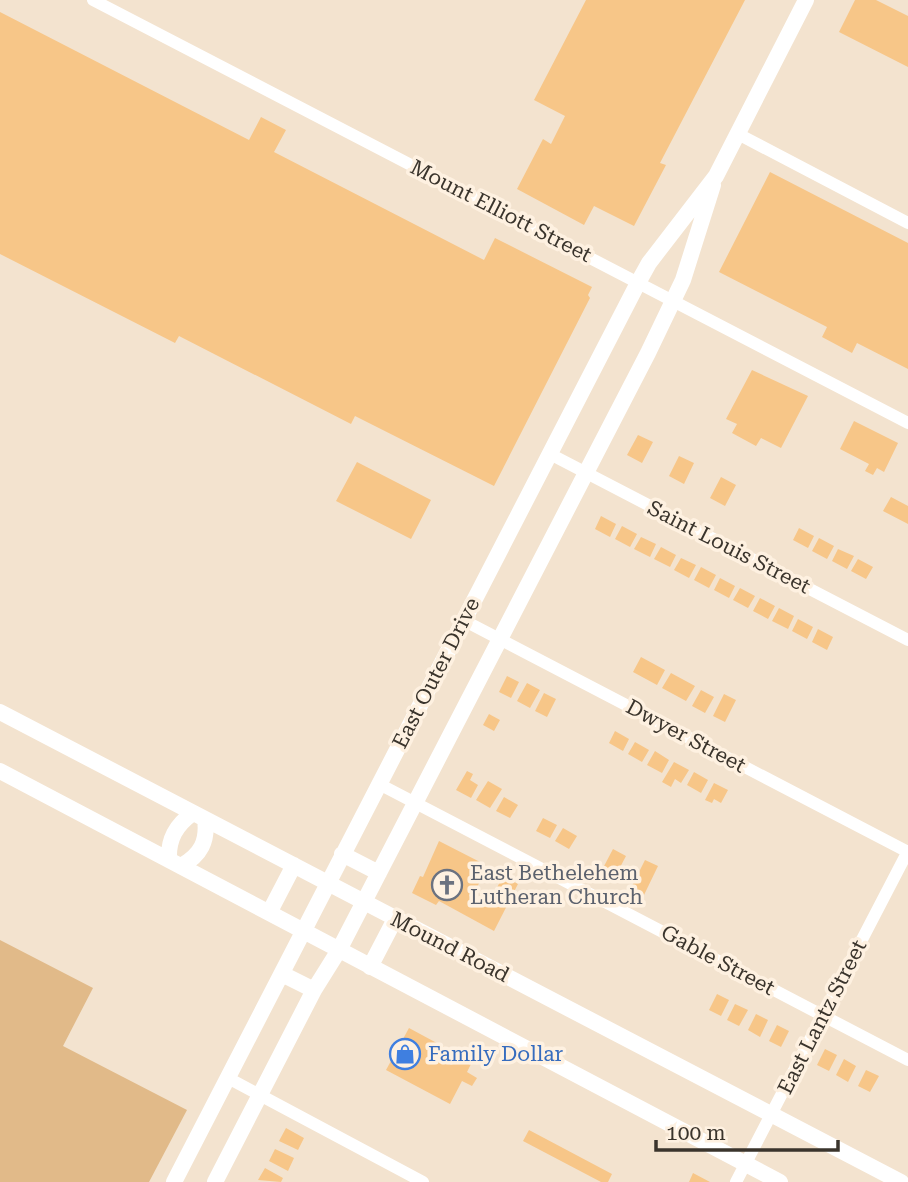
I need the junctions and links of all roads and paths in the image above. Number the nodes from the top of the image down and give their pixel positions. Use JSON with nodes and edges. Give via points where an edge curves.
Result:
{"nodes":[{"id":1,"x":93,"y":0,"type":"edge"},
{"id":2,"x":806,"y":0,"type":"edge"},
{"id":3,"x":738,"y":134,"type":"junction"},
{"id":4,"x":716,"y":176,"type":"junction"},
{"id":5,"x":908,"y":222,"type":"edge"},
{"id":6,"x":639,"y":281,"type":"junction"},
{"id":7,"x":674,"y":299,"type":"junction"},
{"id":8,"x":908,"y":423,"type":"edge"},
{"id":9,"x":550,"y":454,"type":"junction"},
{"id":10,"x":586,"y":473,"type":"junction"},
{"id":11,"x":463,"y":620,"type":"junction"},
{"id":12,"x":500,"y":639,"type":"junction"},
{"id":13,"x":908,"y":640,"type":"edge"},
{"id":14,"x":0,"y":712,"type":"edge"},
{"id":15,"x":0,"y":771,"type":"edge"},
{"id":16,"x":379,"y":784,"type":"junction"},
{"id":17,"x":415,"y":803,"type":"junction"},
{"id":18,"x":199,"y":816,"type":"junction"},
{"id":19,"x":908,"y":851,"type":"edge"},
{"id":20,"x":342,"y":854,"type":"junction"},
{"id":21,"x":175,"y":863,"type":"junction"},
{"id":22,"x":294,"y":866,"type":"junction"},
{"id":23,"x":379,"y":873,"type":"junction"},
{"id":24,"x":327,"y":883,"type":"junction"},
{"id":25,"x":363,"y":902,"type":"junction"},
{"id":26,"x":269,"y":912,"type":"junction"},
{"id":27,"x":395,"y":919,"type":"junction"},
{"id":28,"x":303,"y":930,"type":"junction"},
{"id":29,"x":339,"y":950,"type":"junction"},
{"id":30,"x":370,"y":967,"type":"junction"},
{"id":31,"x":282,"y":974,"type":"junction"},
{"id":32,"x":314,"y":990,"type":"junction"},
{"id":33,"x":823,"y":1015,"type":"junction"},
{"id":34,"x":908,"y":1060,"type":"edge"},
{"id":35,"x":228,"y":1078,"type":"junction"},
{"id":36,"x":260,"y":1095,"type":"junction"},
{"id":37,"x":772,"y":1114,"type":"junction"},
{"id":38,"x":746,"y":1164,"type":"junction"},
{"id":39,"x":174,"y":1182,"type":"edge"},
{"id":40,"x":215,"y":1182,"type":"edge"},
{"id":41,"x":423,"y":1182,"type":"edge"},
{"id":42,"x":736,"y":1182,"type":"edge"},
{"id":43,"x":780,"y":1182,"type":"edge"},
{"id":44,"x":901,"y":1182,"type":"edge"}],
"edges":[{"from":1,"to":6,"type":"street","name":"Mount Elliott Street"},
{"from":2,"to":3,"type":"main road","name":"East Outer Drive"},
{"from":3,"to":4,"type":"main road","name":"East Outer Drive"},
{"from":3,"to":5,"type":"street"},
{"from":4,"to":6,"type":"main road","name":"East Outer Drive"},
{"from":4,"to":7,"type":"main road","name":"East Outer Drive"},
{"from":6,"to":7,"type":"street","name":"Mount Elliott Street"},
{"from":6,"to":9,"type":"main road","name":"East Outer Drive"},
{"from":7,"to":8,"type":"street","name":"Mount Elliott Street"},
{"from":7,"to":10,"type":"main road","name":"East Outer Drive"},
{"from":9,"to":10,"type":"street","name":"Saint Louis Street"},
{"from":9,"to":11,"type":"main road","name":"East Outer Drive"},
{"from":10,"to":12,"type":"main road","name":"East Outer Drive"},
{"from":10,"to":13,"type":"street","name":"Saint Louis Street"},
{"from":11,"to":12,"type":"street","name":"Dwyer Street"},
{"from":11,"to":16,"type":"main road","name":"East Outer Drive"},
{"from":12,"to":17,"type":"main road","name":"East Outer Drive"},
{"from":12,"to":19,"type":"street","name":"Dwyer Street"},
{"from":14,"to":18,"type":"main road","name":"Mound Road"},
{"from":15,"to":21,"type":"main road"},
{"from":16,"to":17,"type":"street","name":"Gable Street"},
{"from":16,"to":20,"type":"main road","name":"East Outer Drive"},
{"from":17,"to":23,"type":"main road","name":"East Outer Drive"},
{"from":17,"to":33,"type":"street","name":"Gable Street"},
{"from":18,"to":21,"type":"main road","via":[[178,825],[169,850]]},
{"from":18,"to":21,"type":"main road","via":[[207,834],[202,848],[194,859]]},
{"from":18,"to":22,"type":"main road","name":"Mound Road"},
{"from":19,"to":33,"type":"street","name":"East Lantz Street"},
{"from":20,"to":23,"type":"main road"},
{"from":20,"to":24,"type":"main road","name":"East Outer Drive"},
{"from":21,"to":26,"type":"main road"},
{"from":22,"to":24,"type":"main road","name":"Mound Road"},
{"from":22,"to":26,"type":"main road"},
{"from":23,"to":25,"type":"main road","name":"East Outer Drive"},
{"from":24,"to":25,"type":"main road","name":"Mound Road"},
{"from":24,"to":28,"type":"main road","name":"East Outer Drive"},
{"from":25,"to":27,"type":"main road","name":"Mound Road"},
{"from":25,"to":29,"type":"main road","name":"East Outer Drive"},
{"from":26,"to":28,"type":"main road"},
{"from":27,"to":30,"type":"main road"},
{"from":27,"to":37,"type":"main road","name":"Mound Road"},
{"from":28,"to":29,"type":"main road"},
{"from":28,"to":31,"type":"main road","name":"East Outer Drive"},
{"from":29,"to":30,"type":"main road"},
{"from":29,"to":32,"type":"main road","name":"East Outer Drive"},
{"from":30,"to":38,"type":"main road"},
{"from":31,"to":32,"type":"main road"},
{"from":31,"to":35,"type":"main road","name":"East Outer Drive"},
{"from":32,"to":36,"type":"main road","name":"East Outer Drive"},
{"from":33,"to":34,"type":"street","name":"Gable Street"},
{"from":33,"to":37,"type":"street","name":"East Lantz Street"},
{"from":35,"to":36,"type":"street"},
{"from":35,"to":39,"type":"main road","name":"East Outer Drive"},
{"from":36,"to":40,"type":"main road","name":"East Outer Drive"},
{"from":36,"to":41,"type":"street"},
{"from":37,"to":38,"type":"street","name":"East Lantz Street"},
{"from":37,"to":44,"type":"main road","name":"Mound Road"},
{"from":38,"to":42,"type":"street","name":"East Lantz Street"},
{"from":38,"to":43,"type":"main road"}]}
